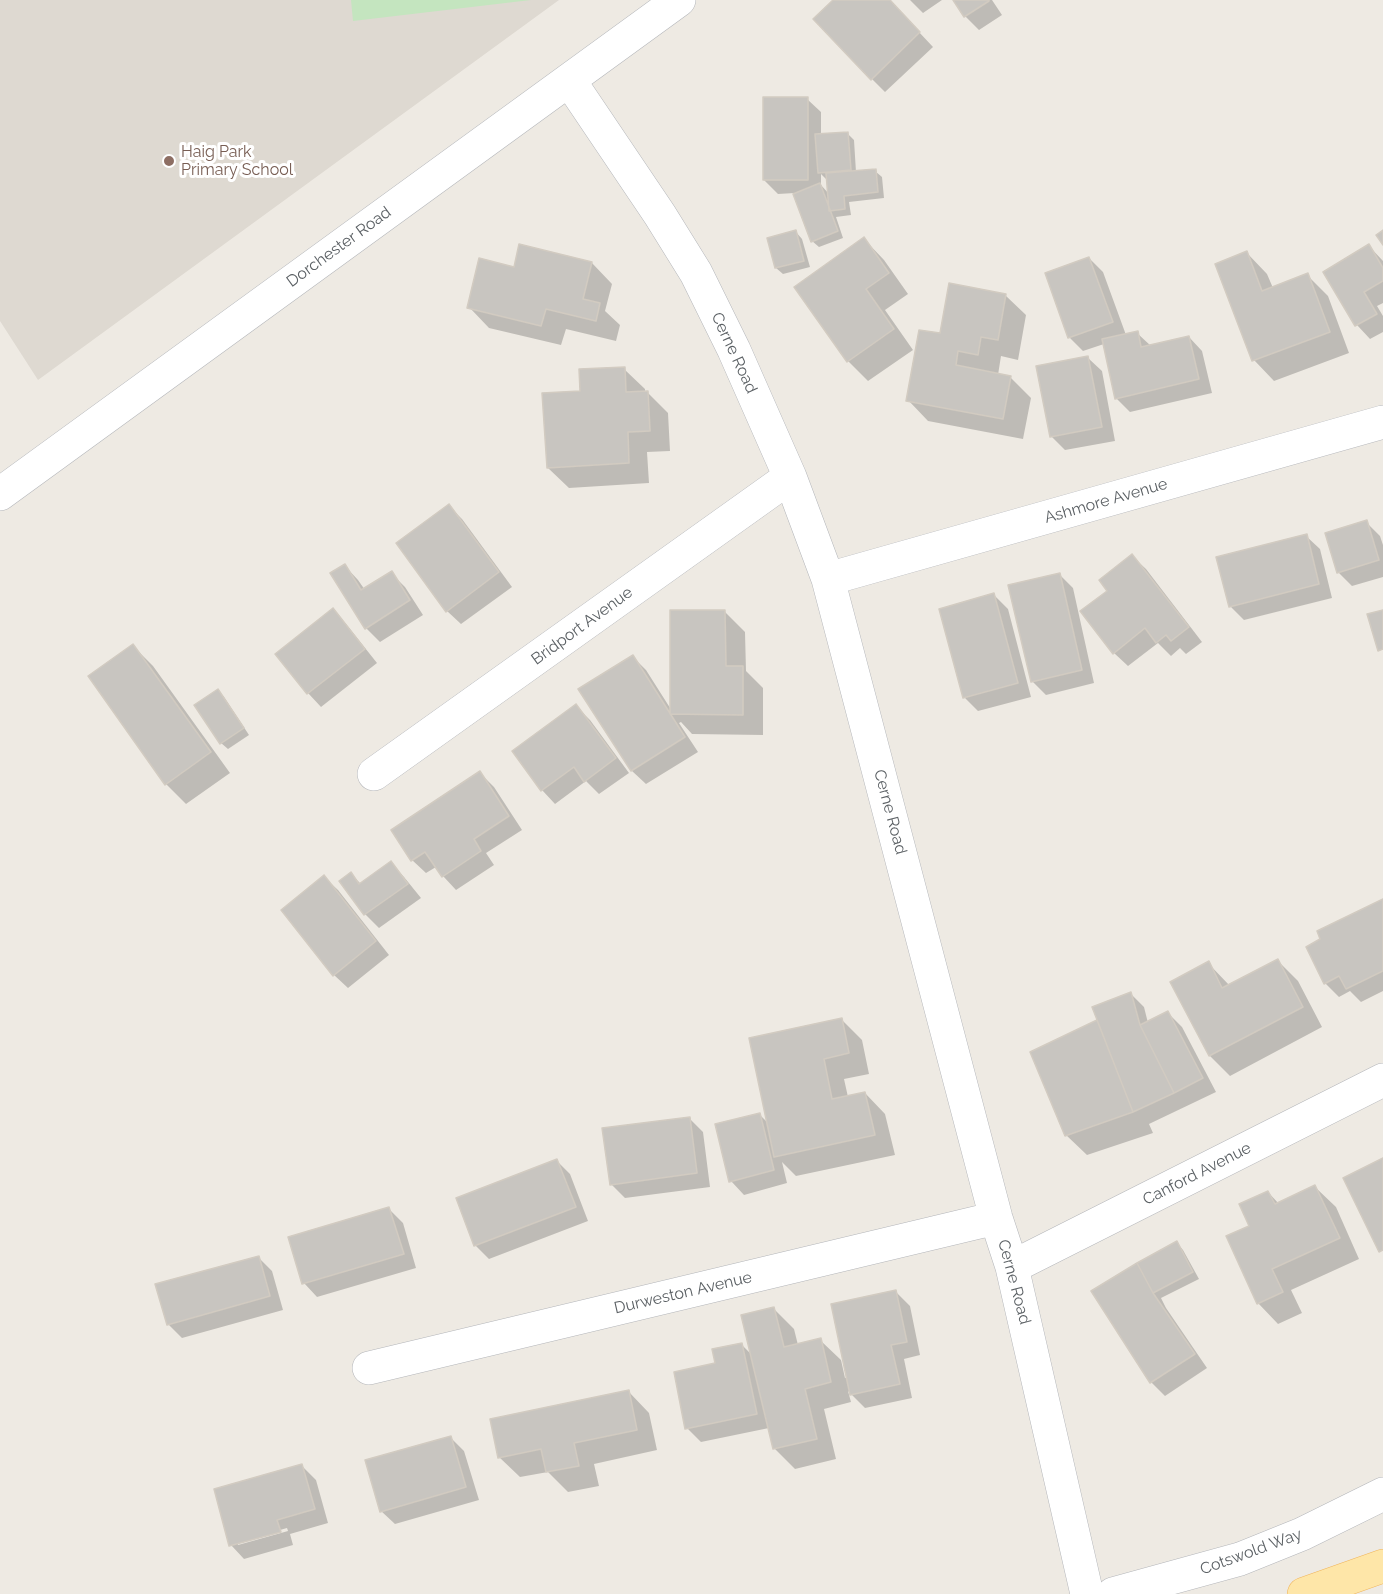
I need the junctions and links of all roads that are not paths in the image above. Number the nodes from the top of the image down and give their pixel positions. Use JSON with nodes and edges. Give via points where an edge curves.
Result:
{"nodes":[{"id":1,"x":679,"y":0,"type":"edge"},
{"id":2,"x":569,"y":80,"type":"junction"},
{"id":3,"x":1383,"y":422,"type":"edge"},
{"id":4,"x":790,"y":477,"type":"junction"},
{"id":5,"x":0,"y":494,"type":"edge"},
{"id":6,"x":828,"y":579,"type":"junction"},
{"id":7,"x":374,"y":774,"type":"dead end"},
{"id":8,"x":1383,"y":1080,"type":"edge"},
{"id":9,"x":996,"y":1218,"type":"junction"},
{"id":10,"x":1012,"y":1267,"type":"junction"},
{"id":11,"x":369,"y":1368,"type":"dead end"},
{"id":12,"x":1383,"y":1494,"type":"edge"},
{"id":13,"x":1383,"y":1566,"type":"edge"},
{"id":14,"x":1087,"y":1594,"type":"edge"},
{"id":15,"x":1113,"y":1594,"type":"edge"},
{"id":16,"x":1304,"y":1594,"type":"edge"}],
"edges":[{"from":1,"to":2,"type":"street","name":"Dorchester Road"},
{"from":2,"to":4,"type":"street","name":"Cerne Road","via":[[696,273]]},
{"from":2,"to":5,"type":"street","name":"Dorchester Road"},
{"from":3,"to":6,"type":"street","name":"Ashmore Avenue"},
{"from":4,"to":6,"type":"street","name":"Cerne Road"},
{"from":4,"to":7,"type":"street","name":"Bridport Avenue"},
{"from":6,"to":9,"type":"street","name":"Cerne Road"},
{"from":8,"to":10,"type":"street","name":"Canford Avenue"},
{"from":9,"to":10,"type":"street","name":"Cerne Road"},
{"from":9,"to":11,"type":"street","name":"Durweston Avenue"},
{"from":10,"to":14,"type":"street","name":"Cerne Road"},
{"from":12,"to":15,"type":"street","name":"Cotswold Way","via":[[1240,1559]]},
{"from":13,"to":16,"type":"main road"}]}
